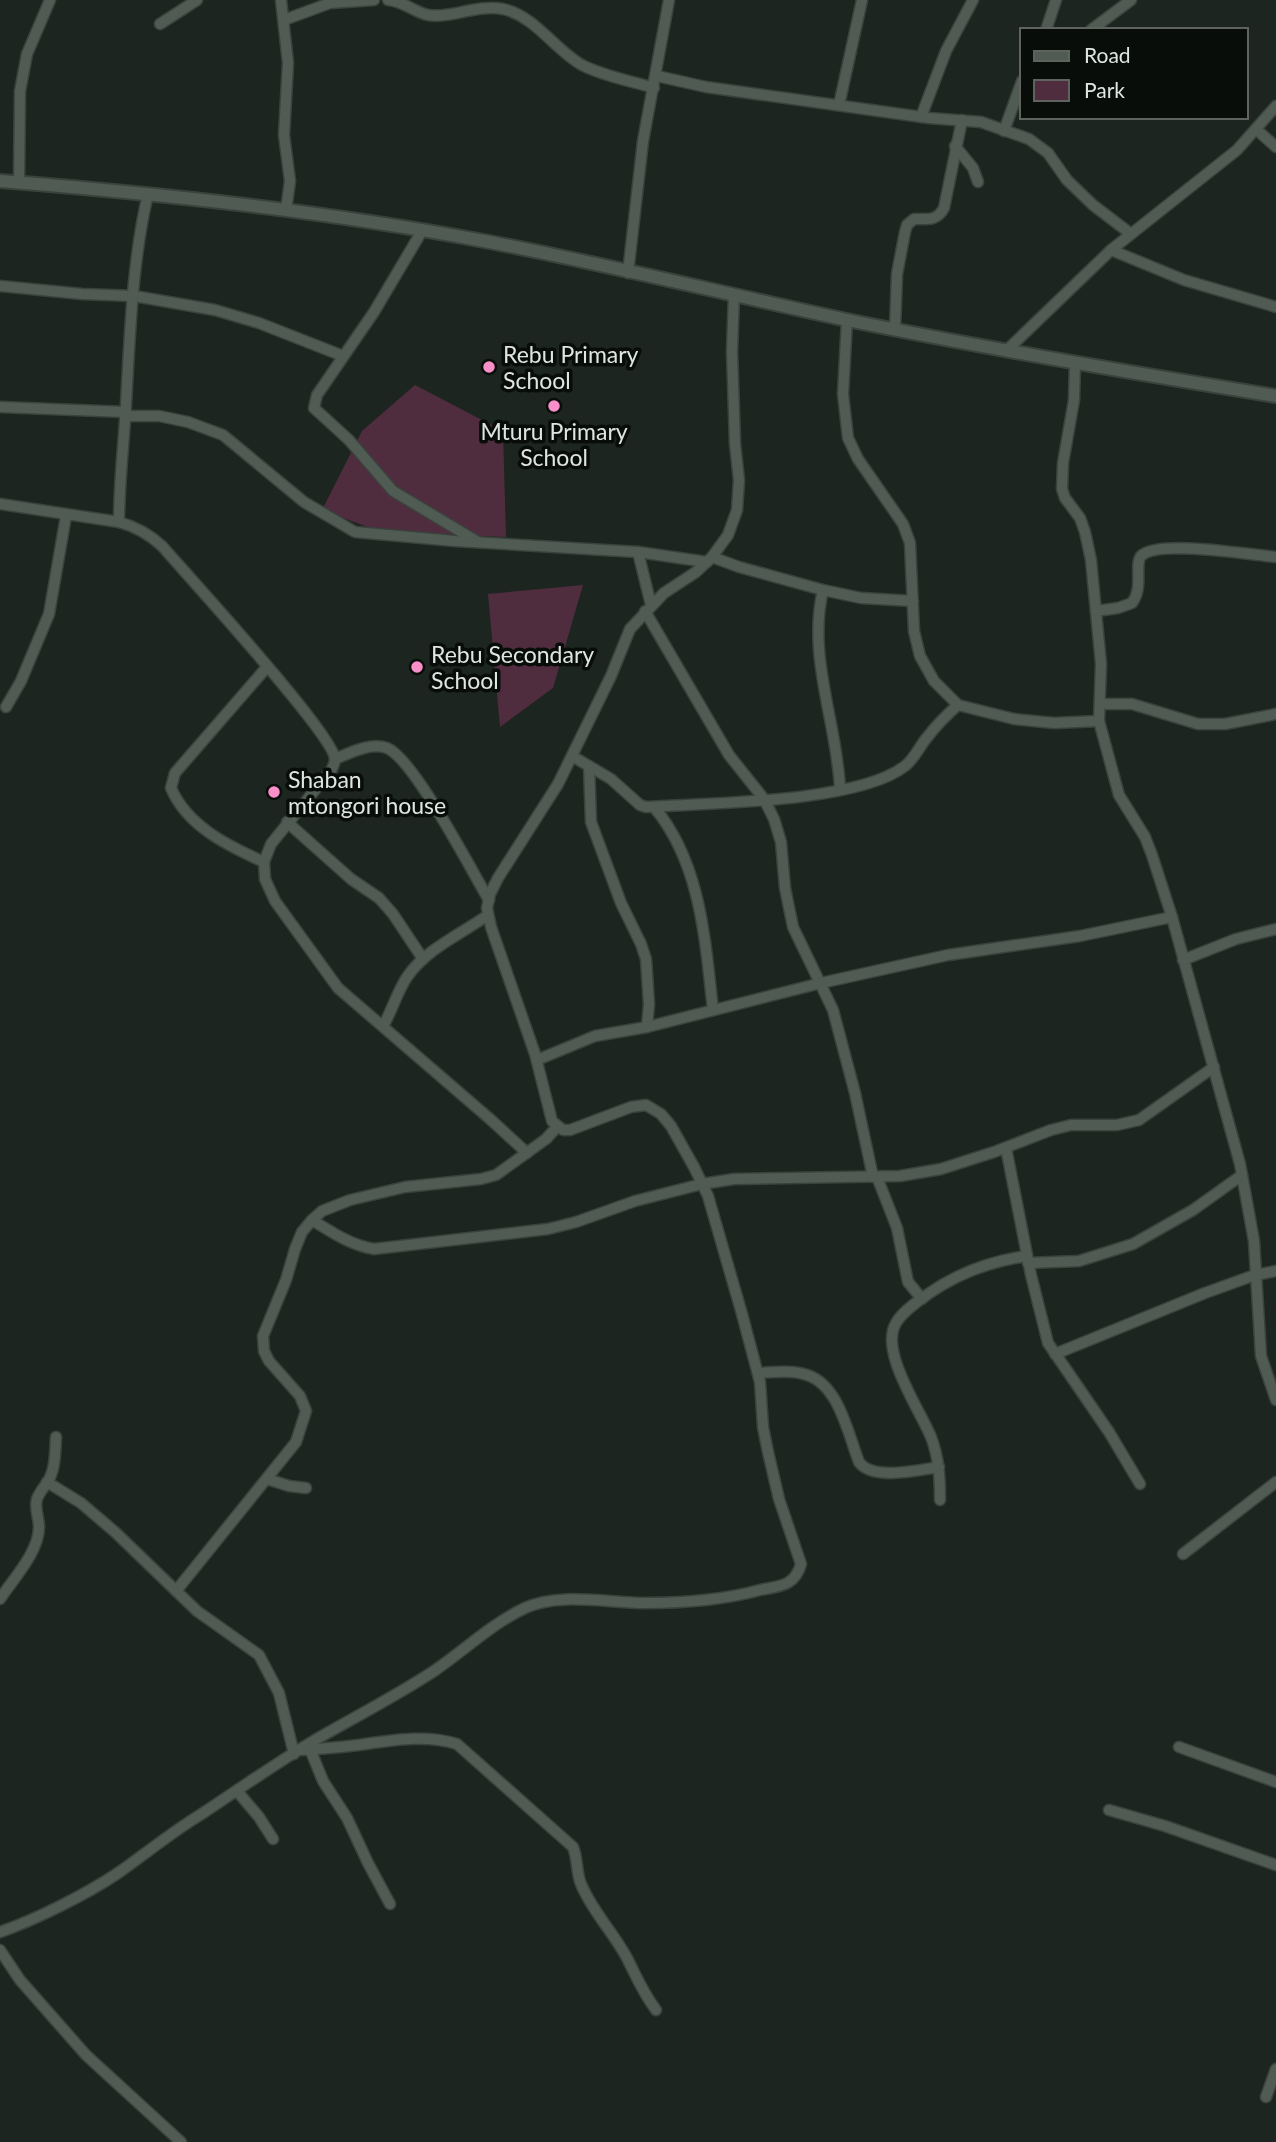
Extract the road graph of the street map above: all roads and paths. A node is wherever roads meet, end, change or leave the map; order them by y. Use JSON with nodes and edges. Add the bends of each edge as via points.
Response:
{"nodes":[{"id":1,"x":50,"y":0,"type":"edge"},
{"id":2,"x":197,"y":0,"type":"edge"},
{"id":3,"x":281,"y":0,"type":"edge"},
{"id":4,"x":374,"y":0,"type":"edge"},
{"id":5,"x":388,"y":0,"type":"edge"},
{"id":6,"x":669,"y":0,"type":"edge"},
{"id":7,"x":862,"y":0,"type":"edge"},
{"id":8,"x":973,"y":0,"type":"edge"},
{"id":9,"x":1056,"y":0,"type":"edge"},
{"id":10,"x":1131,"y":0,"type":"edge"},
{"id":11,"x":323,"y":3,"type":"edge"},
{"id":12,"x":284,"y":20,"type":"junction"},
{"id":13,"x":160,"y":24,"type":"dead end"},
{"id":14,"x":1047,"y":28,"type":"edge"},
{"id":15,"x":1094,"y":28,"type":"edge"},
{"id":16,"x":657,"y":76,"type":"junction"},
{"id":17,"x":1020,"y":87,"type":"edge"},
{"id":18,"x":654,"y":88,"type":"junction"},
{"id":19,"x":839,"y":105,"type":"junction"},
{"id":20,"x":1276,"y":106,"type":"edge"},
{"id":21,"x":922,"y":117,"type":"junction"},
{"id":22,"x":962,"y":120,"type":"junction"},
{"id":23,"x":1256,"y":129,"type":"junction"},
{"id":24,"x":1004,"y":131,"type":"junction"},
{"id":25,"x":955,"y":146,"type":"junction"},
{"id":26,"x":1276,"y":147,"type":"edge"},
{"id":27,"x":0,"y":181,"type":"edge"},
{"id":28,"x":978,"y":182,"type":"dead end"},
{"id":29,"x":19,"y":183,"type":"junction"},
{"id":30,"x":148,"y":194,"type":"junction"},
{"id":31,"x":286,"y":209,"type":"junction"},
{"id":32,"x":422,"y":231,"type":"junction"},
{"id":33,"x":1131,"y":234,"type":"junction"},
{"id":34,"x":1111,"y":250,"type":"junction"},
{"id":35,"x":628,"y":273,"type":"junction"},
{"id":36,"x":0,"y":286,"type":"edge"},
{"id":37,"x":734,"y":295,"type":"junction"},
{"id":38,"x":134,"y":296,"type":"junction"},
{"id":39,"x":1276,"y":307,"type":"edge"},
{"id":40,"x":847,"y":320,"type":"junction"},
{"id":41,"x":895,"y":330,"type":"junction"},
{"id":42,"x":1006,"y":351,"type":"junction"},
{"id":43,"x":343,"y":356,"type":"junction"},
{"id":44,"x":1075,"y":363,"type":"junction"},
{"id":45,"x":1276,"y":396,"type":"edge"},
{"id":46,"x":0,"y":407,"type":"edge"},
{"id":47,"x":126,"y":414,"type":"junction"},
{"id":48,"x":0,"y":504,"type":"edge"},
{"id":49,"x":66,"y":516,"type":"junction"},
{"id":50,"x":119,"y":522,"type":"junction"},
{"id":51,"x":478,"y":542,"type":"junction"},
{"id":52,"x":638,"y":552,"type":"junction"},
{"id":53,"x":1276,"y":557,"type":"edge"},
{"id":54,"x":710,"y":560,"type":"junction"},
{"id":55,"x":823,"y":590,"type":"junction"},
{"id":56,"x":913,"y":601,"type":"junction"},
{"id":57,"x":648,"y":608,"type":"junction"},
{"id":58,"x":1097,"y":611,"type":"junction"},
{"id":59,"x":267,"y":667,"type":"junction"},
{"id":60,"x":1101,"y":704,"type":"junction"},
{"id":61,"x":958,"y":705,"type":"junction"},
{"id":62,"x":6,"y":707,"type":"dead end"},
{"id":63,"x":1276,"y":714,"type":"edge"},
{"id":64,"x":1099,"y":721,"type":"junction"},
{"id":65,"x":572,"y":756,"type":"junction"},
{"id":66,"x":335,"y":759,"type":"junction"},
{"id":67,"x":589,"y":766,"type":"junction"},
{"id":68,"x":840,"y":789,"type":"junction"},
{"id":69,"x":764,"y":799,"type":"junction"},
{"id":70,"x":654,"y":807,"type":"junction"},
{"id":71,"x":287,"y":822,"type":"junction"},
{"id":72,"x":264,"y":862,"type":"junction"},
{"id":73,"x":489,"y":900,"type":"junction"},
{"id":74,"x":488,"y":915,"type":"junction"},
{"id":75,"x":1172,"y":917,"type":"junction"},
{"id":76,"x":1276,"y":929,"type":"edge"},
{"id":77,"x":423,"y":959,"type":"junction"},
{"id":78,"x":1183,"y":960,"type":"junction"},
{"id":79,"x":821,"y":983,"type":"junction"},
{"id":80,"x":713,"y":1010,"type":"junction"},
{"id":81,"x":383,"y":1027,"type":"junction"},
{"id":82,"x":647,"y":1027,"type":"junction"},
{"id":83,"x":537,"y":1060,"type":"junction"},
{"id":84,"x":1214,"y":1067,"type":"junction"},
{"id":85,"x":557,"y":1127,"type":"junction"},
{"id":86,"x":1006,"y":1148,"type":"junction"},
{"id":87,"x":527,"y":1153,"type":"junction"},
{"id":88,"x":1242,"y":1175,"type":"junction"},
{"id":89,"x":875,"y":1177,"type":"junction"},
{"id":90,"x":702,"y":1184,"type":"junction"},
{"id":91,"x":312,"y":1220,"type":"junction"},
{"id":92,"x":1028,"y":1259,"type":"junction"},
{"id":93,"x":1276,"y":1271,"type":"edge"},
{"id":94,"x":1255,"y":1275,"type":"junction"},
{"id":95,"x":922,"y":1299,"type":"junction"},
{"id":96,"x":1055,"y":1354,"type":"junction"},
{"id":97,"x":758,"y":1373,"type":"junction"},
{"id":98,"x":1276,"y":1400,"type":"edge"},
{"id":99,"x":56,"y":1437,"type":"dead end"},
{"id":100,"x":939,"y":1467,"type":"junction"},
{"id":101,"x":267,"y":1479,"type":"junction"},
{"id":102,"x":47,"y":1482,"type":"junction"},
{"id":103,"x":1276,"y":1482,"type":"edge"},
{"id":104,"x":1140,"y":1484,"type":"dead end"},
{"id":105,"x":306,"y":1488,"type":"dead end"},
{"id":106,"x":940,"y":1500,"type":"dead end"},
{"id":107,"x":1183,"y":1554,"type":"dead end"},
{"id":108,"x":176,"y":1591,"type":"junction"},
{"id":109,"x":0,"y":1599,"type":"edge"},
{"id":110,"x":1179,"y":1746,"type":"dead end"},
{"id":111,"x":301,"y":1751,"type":"junction"},
{"id":112,"x":1276,"y":1782,"type":"edge"},
{"id":113,"x":237,"y":1791,"type":"junction"},
{"id":114,"x":1109,"y":1810,"type":"dead end"},
{"id":115,"x":273,"y":1839,"type":"dead end"},
{"id":116,"x":1276,"y":1865,"type":"edge"},
{"id":117,"x":390,"y":1904,"type":"dead end"},
{"id":118,"x":0,"y":1931,"type":"edge"},
{"id":119,"x":0,"y":1950,"type":"edge"},
{"id":120,"x":656,"y":2010,"type":"dead end"},
{"id":121,"x":1276,"y":2068,"type":"edge"},
{"id":122,"x":1266,"y":2097,"type":"dead end"},
{"id":123,"x":181,"y":2142,"type":"edge"}],
"edges":[{"from":1,"to":29,"type":"street","via":[[27,54],[20,92]]},
{"from":2,"to":13,"type":"street"},
{"from":3,"to":12,"type":"street"},
{"from":4,"to":11,"type":"street"},
{"from":5,"to":18,"type":"street","via":[[427,15],[504,9],[584,66]]},
{"from":6,"to":16,"type":"street"},
{"from":7,"to":19,"type":"street"},
{"from":8,"to":21,"type":"street","via":[[946,51]]},
{"from":9,"to":14,"type":"street"},
{"from":10,"to":15,"type":"street"},
{"from":11,"to":12,"type":"street"},
{"from":12,"to":31,"type":"street","via":[[290,181]]},
{"from":16,"to":18,"type":"street"},
{"from":16,"to":19,"type":"street"},
{"from":17,"to":24,"type":"street"},
{"from":18,"to":35,"type":"street"},
{"from":19,"to":21,"type":"street"},
{"from":20,"to":23,"type":"street"},
{"from":21,"to":22,"type":"street"},
{"from":22,"to":24,"type":"street"},
{"from":22,"to":25,"type":"street"},
{"from":23,"to":26,"type":"street"},
{"from":23,"to":33,"type":"street","via":[[1237,150]]},
{"from":24,"to":33,"type":"street","via":[[1029,139],[1048,153],[1067,180]]},
{"from":25,"to":28,"type":"street"},
{"from":25,"to":41,"type":"street","via":[[941,214],[914,219],[907,225],[897,274]]},
{"from":27,"to":29,"type":"main road"},
{"from":29,"to":30,"type":"main road"},
{"from":30,"to":31,"type":"main road"},
{"from":30,"to":38,"type":"street"},
{"from":31,"to":32,"type":"main road"},
{"from":32,"to":35,"type":"main road"},
{"from":32,"to":43,"type":"street"},
{"from":33,"to":34,"type":"street"},
{"from":34,"to":39,"type":"street","via":[[1184,280]]},
{"from":34,"to":42,"type":"street"},
{"from":35,"to":37,"type":"main road"},
{"from":36,"to":38,"type":"street"},
{"from":37,"to":40,"type":"main road"},
{"from":37,"to":54,"type":"street","via":[[737,510]]},
{"from":38,"to":43,"type":"street","via":[[215,310]]},
{"from":38,"to":47,"type":"street"},
{"from":40,"to":41,"type":"main road"},
{"from":40,"to":56,"type":"street","via":[[842,394],[848,438],[910,544]]},
{"from":41,"to":42,"type":"main road"},
{"from":42,"to":44,"type":"main road"},
{"from":43,"to":51,"type":"street","via":[[317,395],[314,408],[393,491]]},
{"from":44,"to":45,"type":"main road"},
{"from":44,"to":58,"type":"street","via":[[1062,489],[1086,532]]},
{"from":46,"to":47,"type":"street"},
{"from":47,"to":50,"type":"street"},
{"from":47,"to":51,"type":"street","via":[[188,422],[222,435],[304,502],[355,532]]},
{"from":48,"to":49,"type":"street"},
{"from":49,"to":50,"type":"street"},
{"from":49,"to":62,"type":"street","via":[[50,614]]},
{"from":50,"to":59,"type":"street","via":[[135,526],[162,546]]},
{"from":51,"to":52,"type":"street"},
{"from":52,"to":54,"type":"street"},
{"from":52,"to":57,"type":"street"},
{"from":53,"to":58,"type":"street","via":[[1190,548],[1152,551],[1138,562],[1139,587],[1132,603]]},
{"from":54,"to":55,"type":"street"},
{"from":54,"to":57,"type":"street"},
{"from":55,"to":56,"type":"street"},
{"from":55,"to":68,"type":"street","via":[[818,612],[820,664],[839,759]]},
{"from":56,"to":61,"type":"street","via":[[920,656],[934,681]]},
{"from":57,"to":65,"type":"street","via":[[630,629]]},
{"from":57,"to":69,"type":"street","via":[[729,755]]},
{"from":58,"to":60,"type":"street"},
{"from":59,"to":66,"type":"street","via":[[316,726]]},
{"from":59,"to":72,"type":"street","via":[[175,773],[171,788],[176,800],[206,831]]},
{"from":60,"to":63,"type":"street","via":[[1132,704],[1198,724]]},
{"from":60,"to":64,"type":"street"},
{"from":61,"to":64,"type":"street","via":[[1014,719]]},
{"from":61,"to":68,"type":"street","via":[[939,721],[906,765],[881,778]]},
{"from":64,"to":75,"type":"street","via":[[1119,794],[1145,837]]},
{"from":65,"to":67,"type":"street"},
{"from":65,"to":73,"type":"street"},
{"from":66,"to":71,"type":"street","via":[[332,769]]},
{"from":66,"to":73,"type":"street","via":[[363,748],[381,747],[398,757],[437,809]]},
{"from":67,"to":70,"type":"street","via":[[619,785],[640,806]]},
{"from":67,"to":82,"type":"street","via":[[591,822],[646,960]]},
{"from":68,"to":69,"type":"street"},
{"from":69,"to":70,"type":"street"},
{"from":69,"to":79,"type":"street","via":[[781,842],[793,927]]},
{"from":70,"to":80,"type":"street","via":[[675,835],[698,900]]},
{"from":71,"to":72,"type":"street"},
{"from":71,"to":77,"type":"street","via":[[379,898]]},
{"from":72,"to":81,"type":"street","via":[[265,879],[275,901],[304,943],[338,988]]},
{"from":73,"to":74,"type":"street"},
{"from":74,"to":77,"type":"street"},
{"from":74,"to":83,"type":"street"},
{"from":75,"to":78,"type":"street"},
{"from":75,"to":79,"type":"street","via":[[948,955]]},
{"from":76,"to":78,"type":"street"},
{"from":77,"to":81,"type":"street","via":[[406,979]]},
{"from":78,"to":84,"type":"street"},
{"from":79,"to":80,"type":"street"},
{"from":79,"to":89,"type":"street","via":[[833,1010]]},
{"from":80,"to":82,"type":"street"},
{"from":81,"to":87,"type":"street"},
{"from":82,"to":83,"type":"street","via":[[595,1036]]},
{"from":83,"to":85,"type":"street"},
{"from":84,"to":86,"type":"street","via":[[1139,1120],[1051,1129]]},
{"from":84,"to":88,"type":"street"},
{"from":85,"to":87,"type":"street"},
{"from":85,"to":90,"type":"street","via":[[570,1130],[646,1105],[670,1126]]},
{"from":86,"to":89,"type":"street","via":[[941,1168]]},
{"from":86,"to":92,"type":"street"},
{"from":87,"to":91,"type":"street","via":[[496,1175],[405,1187],[350,1200]]},
{"from":88,"to":92,"type":"street","via":[[1133,1244],[1079,1261]]},
{"from":88,"to":94,"type":"street"},
{"from":89,"to":90,"type":"street","via":[[734,1179]]},
{"from":89,"to":95,"type":"street","via":[[897,1228],[908,1282]]},
{"from":90,"to":91,"type":"street","via":[[548,1229],[374,1249],[342,1239]]},
{"from":90,"to":97,"type":"street"},
{"from":91,"to":101,"type":"street","via":[[302,1232],[263,1336],[269,1361],[300,1396],[306,1411],[296,1442]]},
{"from":92,"to":95,"type":"street","via":[[981,1266]]},
{"from":92,"to":96,"type":"street","via":[[1041,1321]]},
{"from":93,"to":94,"type":"street"},
{"from":94,"to":96,"type":"street"},
{"from":94,"to":98,"type":"street","via":[[1261,1356]]},
{"from":95,"to":100,"type":"street","via":[[896,1323],[891,1340]]},
{"from":96,"to":104,"type":"street"},
{"from":97,"to":100,"type":"street","via":[[797,1373],[822,1383],[866,1469],[887,1473]]},
{"from":97,"to":111,"type":"street","via":[[763,1427],[779,1499],[801,1564],[798,1576],[747,1594],[692,1602],[555,1599],[526,1607],[426,1676]]},
{"from":99,"to":102,"type":"street","via":[[55,1463]]},
{"from":100,"to":106,"type":"street"},
{"from":101,"to":105,"type":"street"},
{"from":101,"to":108,"type":"street"},
{"from":102,"to":108,"type":"street","via":[[90,1510]]},
{"from":102,"to":109,"type":"street","via":[[36,1503],[36,1540]]},
{"from":103,"to":107,"type":"street"},
{"from":108,"to":111,"type":"street","via":[[259,1656]]},
{"from":110,"to":112,"type":"street"},
{"from":111,"to":113,"type":"street"},
{"from":111,"to":117,"type":"street","via":[[347,1818]]},
{"from":111,"to":120,"type":"street","via":[[397,1740],[441,1739],[457,1744],[573,1847],[589,1903]]},
{"from":113,"to":115,"type":"street"},
{"from":113,"to":118,"type":"street","via":[[115,1875]]},
{"from":114,"to":116,"type":"street"},
{"from":119,"to":123,"type":"street","via":[[86,2056]]},
{"from":121,"to":122,"type":"street"}]}
